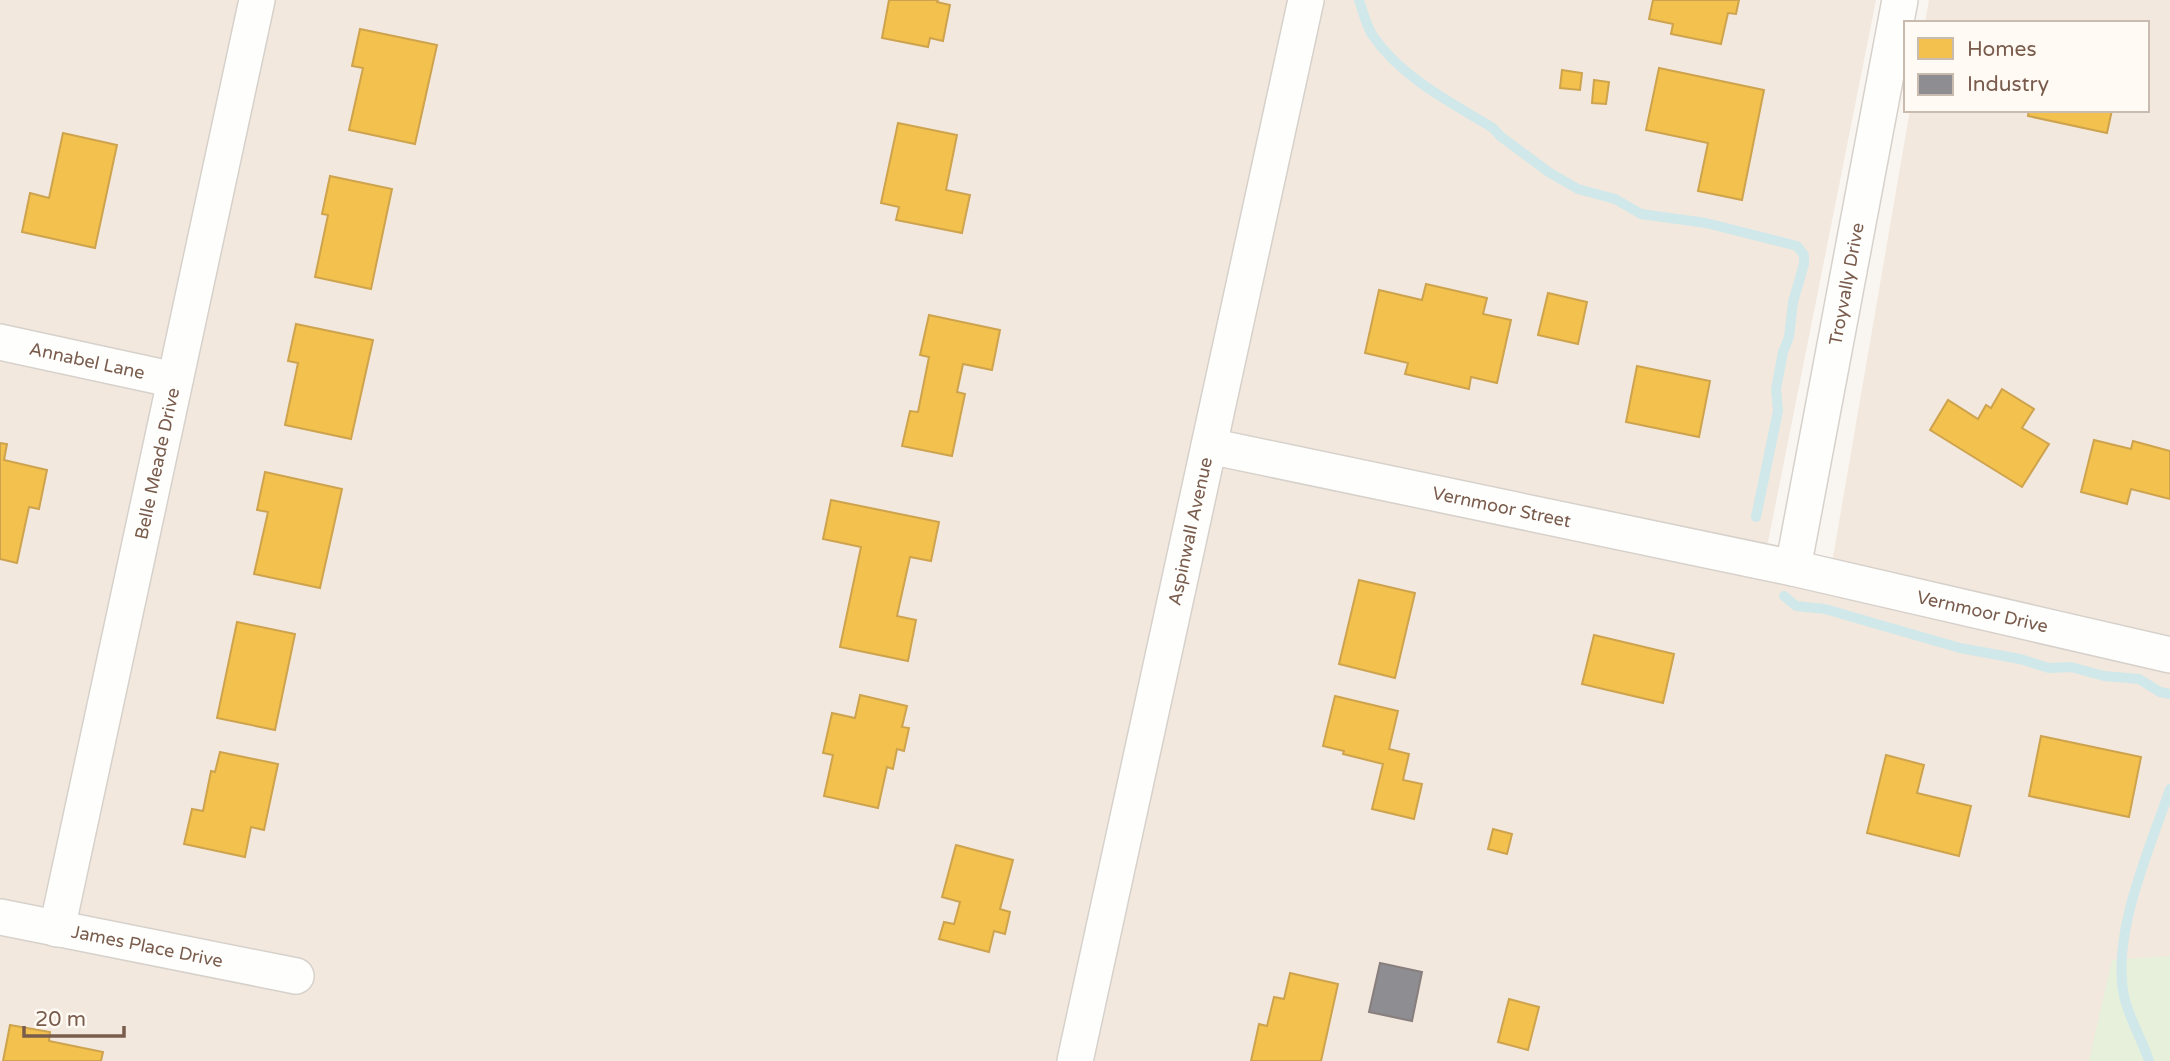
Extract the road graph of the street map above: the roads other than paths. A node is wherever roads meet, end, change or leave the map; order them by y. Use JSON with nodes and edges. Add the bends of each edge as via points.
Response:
{"nodes":[{"id":1,"x":257,"y":0,"type":"edge"},
{"id":2,"x":1306,"y":0,"type":"edge"},
{"id":3,"x":1900,"y":0,"type":"edge"},
{"id":4,"x":0,"y":342,"type":"edge"},
{"id":5,"x":175,"y":380,"type":"junction"},
{"id":6,"x":1209,"y":446,"type":"junction"},
{"id":7,"x":1793,"y":568,"type":"junction"},
{"id":8,"x":2170,"y":654,"type":"edge"},
{"id":9,"x":0,"y":916,"type":"edge"},
{"id":10,"x":57,"y":929,"type":"junction"},
{"id":11,"x":296,"y":976,"type":"dead end"},
{"id":12,"x":1075,"y":1061,"type":"edge"}],
"edges":[{"from":1,"to":5,"type":"street","name":"Belle Meade Drive"},
{"from":2,"to":6,"type":"street","name":"Aspinwall Avenue"},
{"from":3,"to":7,"type":"street","name":"Troyvally Drive"},
{"from":4,"to":5,"type":"street","name":"Annabel Lane"},
{"from":5,"to":10,"type":"street","name":"Belle Meade Drive"},
{"from":6,"to":7,"type":"street","name":"Vernmoor Street"},
{"from":6,"to":12,"type":"street","name":"Aspinwall Avenue"},
{"from":7,"to":8,"type":"street","name":"Vernmoor Drive"},
{"from":9,"to":10,"type":"street","name":"James Place Drive"},
{"from":10,"to":11,"type":"street","name":"James Place Drive"}]}
